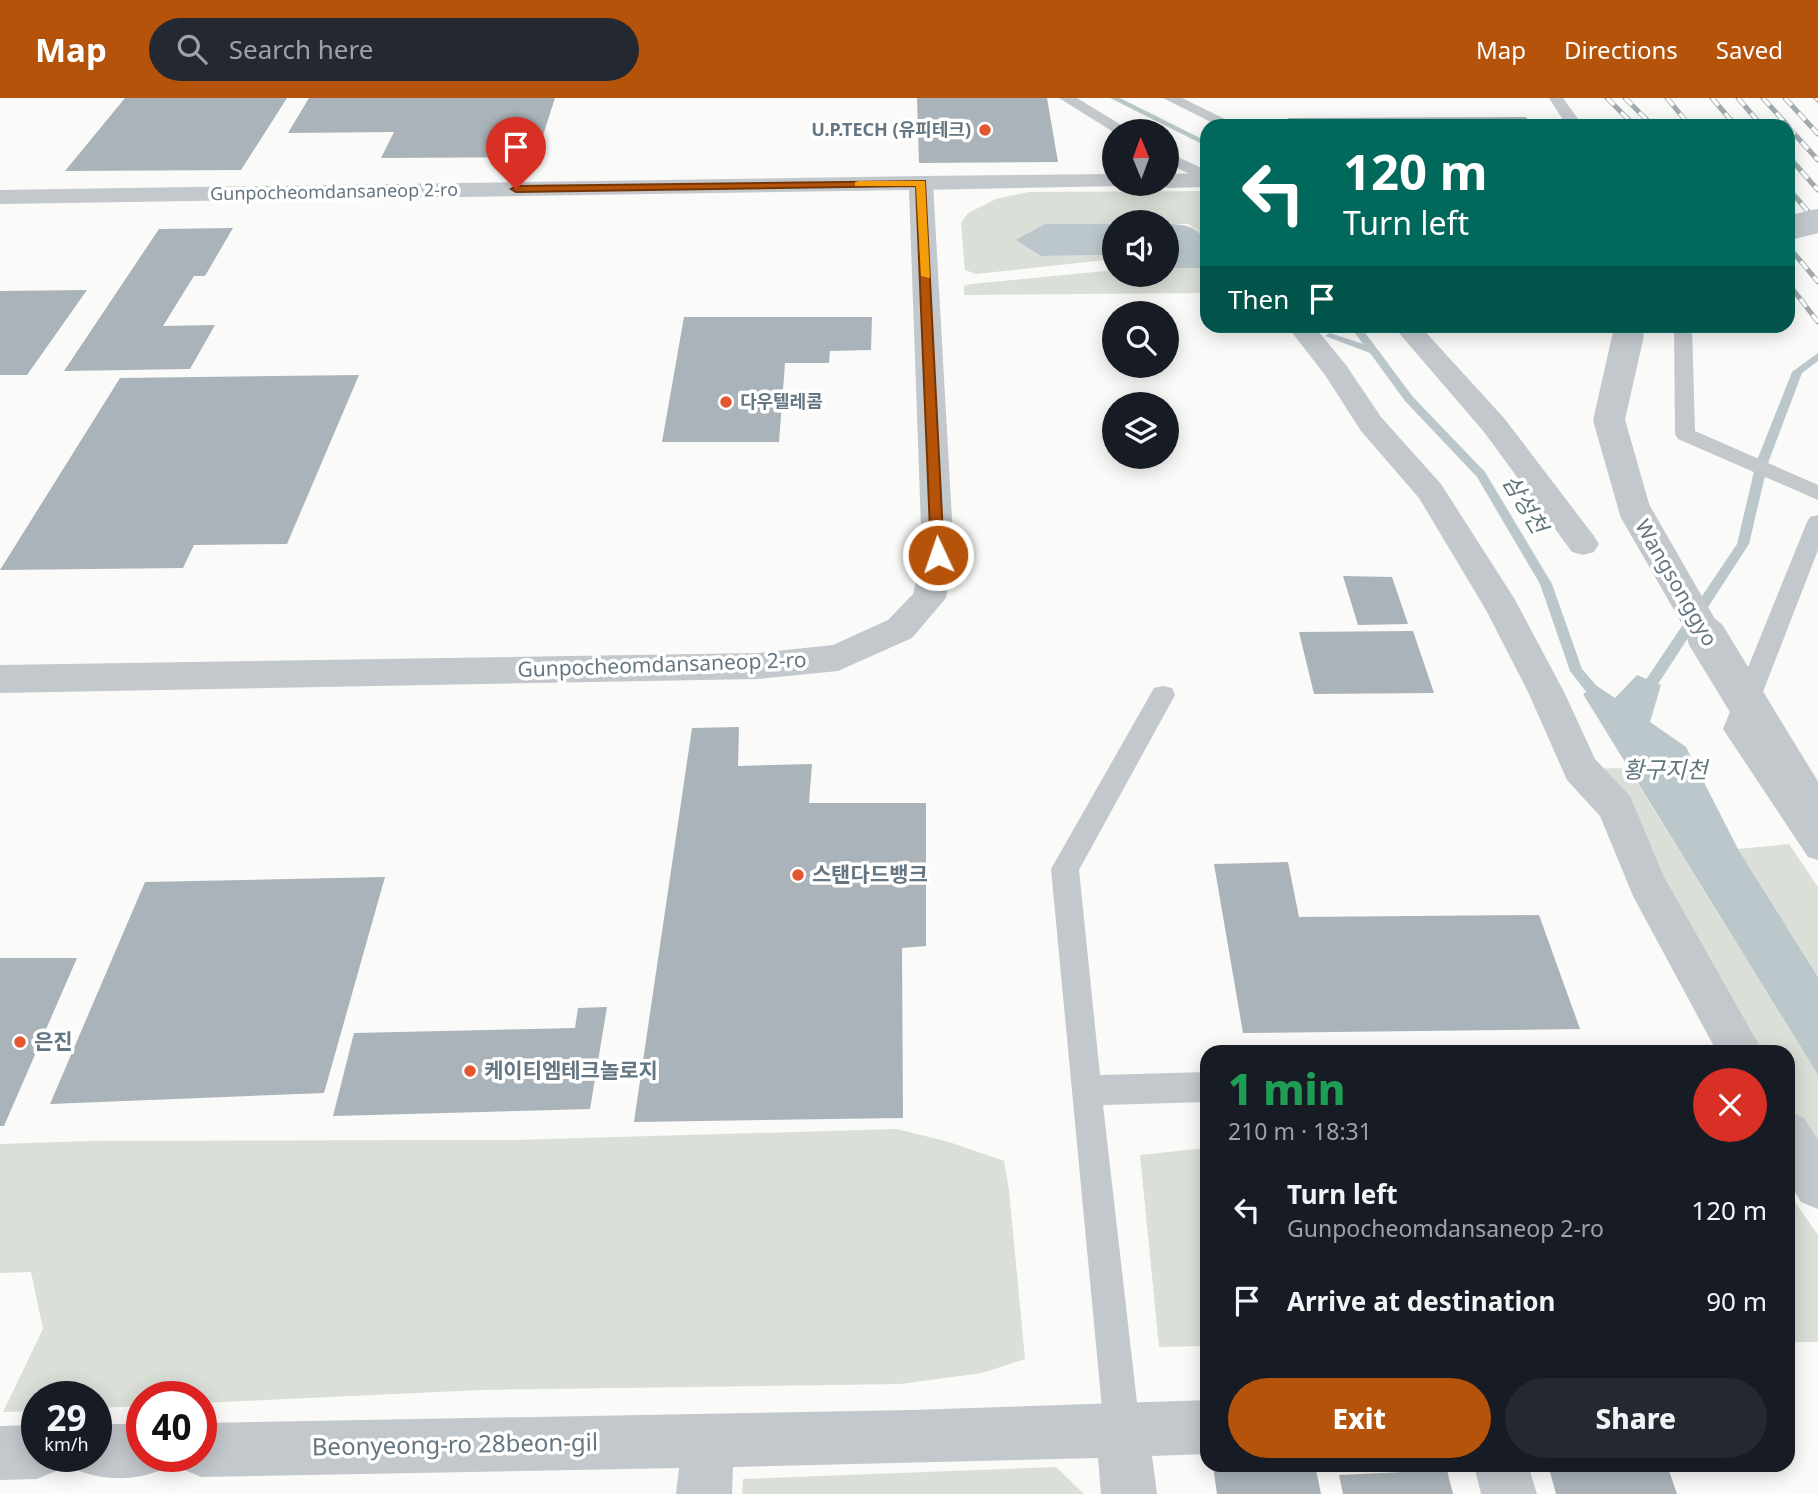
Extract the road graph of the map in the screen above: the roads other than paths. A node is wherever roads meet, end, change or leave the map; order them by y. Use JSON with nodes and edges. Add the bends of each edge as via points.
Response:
{"nodes":[{"id":1,"x":1066,"y":98,"type":"edge"},
{"id":2,"x":1170,"y":98,"type":"edge"},
{"id":3,"x":1556,"y":98,"type":"edge"},
{"id":4,"x":1102,"y":119,"type":"edge"},
{"id":5,"x":1216,"y":119,"type":"edge"},
{"id":6,"x":1570,"y":119,"type":"edge"},
{"id":7,"x":1180,"y":164,"type":"edge"},
{"id":8,"x":1200,"y":175,"type":"edge"},
{"id":9,"x":1200,"y":179,"type":"edge"},
{"id":10,"x":1180,"y":180,"type":"edge"},
{"id":11,"x":1102,"y":181,"type":"edge"},
{"id":12,"x":921,"y":183,"type":"junction"},
{"id":13,"x":0,"y":197,"type":"edge"},
{"id":14,"x":1818,"y":221,"type":"edge"},
{"id":15,"x":1795,"y":226,"type":"edge"},
{"id":16,"x":1306,"y":333,"type":"edge"},
{"id":17,"x":1412,"y":333,"type":"edge"},
{"id":18,"x":1628,"y":333,"type":"edge"},
{"id":19,"x":1683,"y":333,"type":"edge"},
{"id":20,"x":1818,"y":493,"type":"edge"},
{"id":21,"x":1818,"y":522,"type":"edge"},
{"id":22,"x":1583,"y":544,"type":"dead end"},
{"id":23,"x":0,"y":679,"type":"edge"},
{"id":24,"x":1163,"y":695,"type":"dead end"},
{"id":25,"x":1818,"y":818,"type":"edge"},
{"id":26,"x":1818,"y":849,"type":"edge"},
{"id":27,"x":1737,"y":1045,"type":"edge"},
{"id":28,"x":1200,"y":1087,"type":"edge"},
{"id":29,"x":1086,"y":1090,"type":"junction"},
{"id":30,"x":1795,"y":1146,"type":"edge"},
{"id":31,"x":1818,"y":1185,"type":"edge"},
{"id":32,"x":1200,"y":1427,"type":"edge"},
{"id":33,"x":1122,"y":1429,"type":"junction"},
{"id":34,"x":708,"y":1441,"type":"junction"},
{"id":35,"x":217,"y":1450,"type":"edge"},
{"id":36,"x":21,"y":1452,"type":"edge"},
{"id":37,"x":0,"y":1453,"type":"edge"},
{"id":38,"x":1503,"y":1472,"type":"edge"},
{"id":39,"x":704,"y":1494,"type":"edge"},
{"id":40,"x":1129,"y":1494,"type":"edge"},
{"id":41,"x":1509,"y":1494,"type":"edge"}],
"edges":[{"from":1,"to":4,"type":"lane"},
{"from":2,"to":5,"type":"lane"},
{"from":3,"to":6,"type":"lane"},
{"from":7,"to":8,"type":"lane"},
{"from":9,"to":10,"type":"street"},
{"from":11,"to":12,"type":"street","name":"Gunpocheomdansaneop 2-ro"},
{"from":12,"to":13,"type":"street","name":"Gunpocheomdansaneop 2-ro"},
{"from":12,"to":23,"type":"street","name":"Gunpocheomdansaneop 2-ro","via":[[938,555],[929,598],[900,629],[838,658],[758,666]]},
{"from":14,"to":15,"type":"street","bridge":true},
{"from":16,"to":27,"type":"street","via":[[1371,424],[1430,491],[1502,607],[1580,769],[1616,807],[1647,884]]},
{"from":17,"to":22,"type":"street","via":[[1494,425]]},
{"from":18,"to":25,"type":"street","name":"Wangsonggyo","bridge":true,"via":[[1609,420],[1635,511]]},
{"from":19,"to":20,"type":"lane","via":[[1685,434]]},
{"from":21,"to":26,"type":"lane","via":[[1736,729]]},
{"from":24,"to":29,"type":"lane","via":[[1065,869]]},
{"from":28,"to":29,"type":"lane"},
{"from":29,"to":33,"type":"lane"},
{"from":30,"to":31,"type":"street"},
{"from":32,"to":33,"type":"street","name":"Beonyeong-ro 28beon-gil"},
{"from":33,"to":34,"type":"street","name":"Beonyeong-ro 28beon-gil"},
{"from":33,"to":40,"type":"street"},
{"from":34,"to":35,"type":"street","name":"Beonyeong-ro 28beon-gil"},
{"from":34,"to":39,"type":"street"},
{"from":36,"to":37,"type":"street"},
{"from":38,"to":41,"type":"street"}]}
